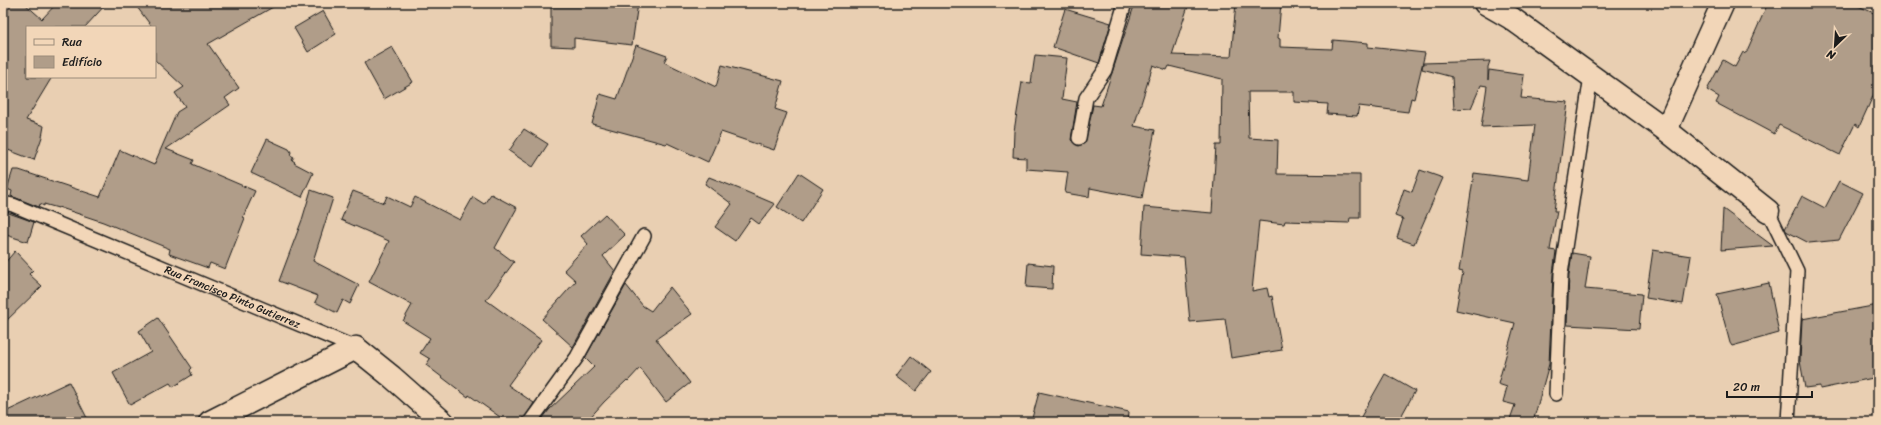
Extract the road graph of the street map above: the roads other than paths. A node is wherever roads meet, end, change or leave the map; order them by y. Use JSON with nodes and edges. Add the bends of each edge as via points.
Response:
{"nodes":[{"id":1,"x":1125,"y":3,"type":"edge"},
{"id":2,"x":1485,"y":3,"type":"edge"},
{"id":3,"x":1723,"y":3,"type":"edge"},
{"id":4,"x":1591,"y":76,"type":"junction"},
{"id":5,"x":1666,"y":130,"type":"junction"},
{"id":6,"x":1079,"y":138,"type":"dead end"},
{"id":7,"x":3,"y":203,"type":"edge"},
{"id":8,"x":1768,"y":211,"type":"joint"},
{"id":9,"x":644,"y":236,"type":"dead end"},
{"id":10,"x":356,"y":348,"type":"junction"},
{"id":11,"x":1556,"y":394,"type":"dead end"},
{"id":12,"x":210,"y":422,"type":"edge"},
{"id":13,"x":443,"y":422,"type":"edge"},
{"id":14,"x":530,"y":422,"type":"edge"},
{"id":15,"x":1788,"y":422,"type":"edge"}],
"edges":[{"from":1,"to":6,"type":"lane","via":[[1105,70],[1086,98]]},
{"from":2,"to":4,"type":"street","via":[[1511,18]]},
{"from":3,"to":5,"type":"street"},
{"from":4,"to":5,"type":"street"},
{"from":4,"to":11,"type":"lane","via":[[1561,274]]},
{"from":5,"to":8,"type":"street"},
{"from":7,"to":10,"type":"lane","name":"Rua Francisco Pinto Gutierrez"},
{"from":8,"to":15,"type":"lane","via":[[1797,271]]},
{"from":9,"to":14,"type":"lane","via":[[577,357]]},
{"from":10,"to":12,"type":"street"},
{"from":10,"to":13,"type":"street","name":"Rua Francisco Pinto Gutierrez"}]}
